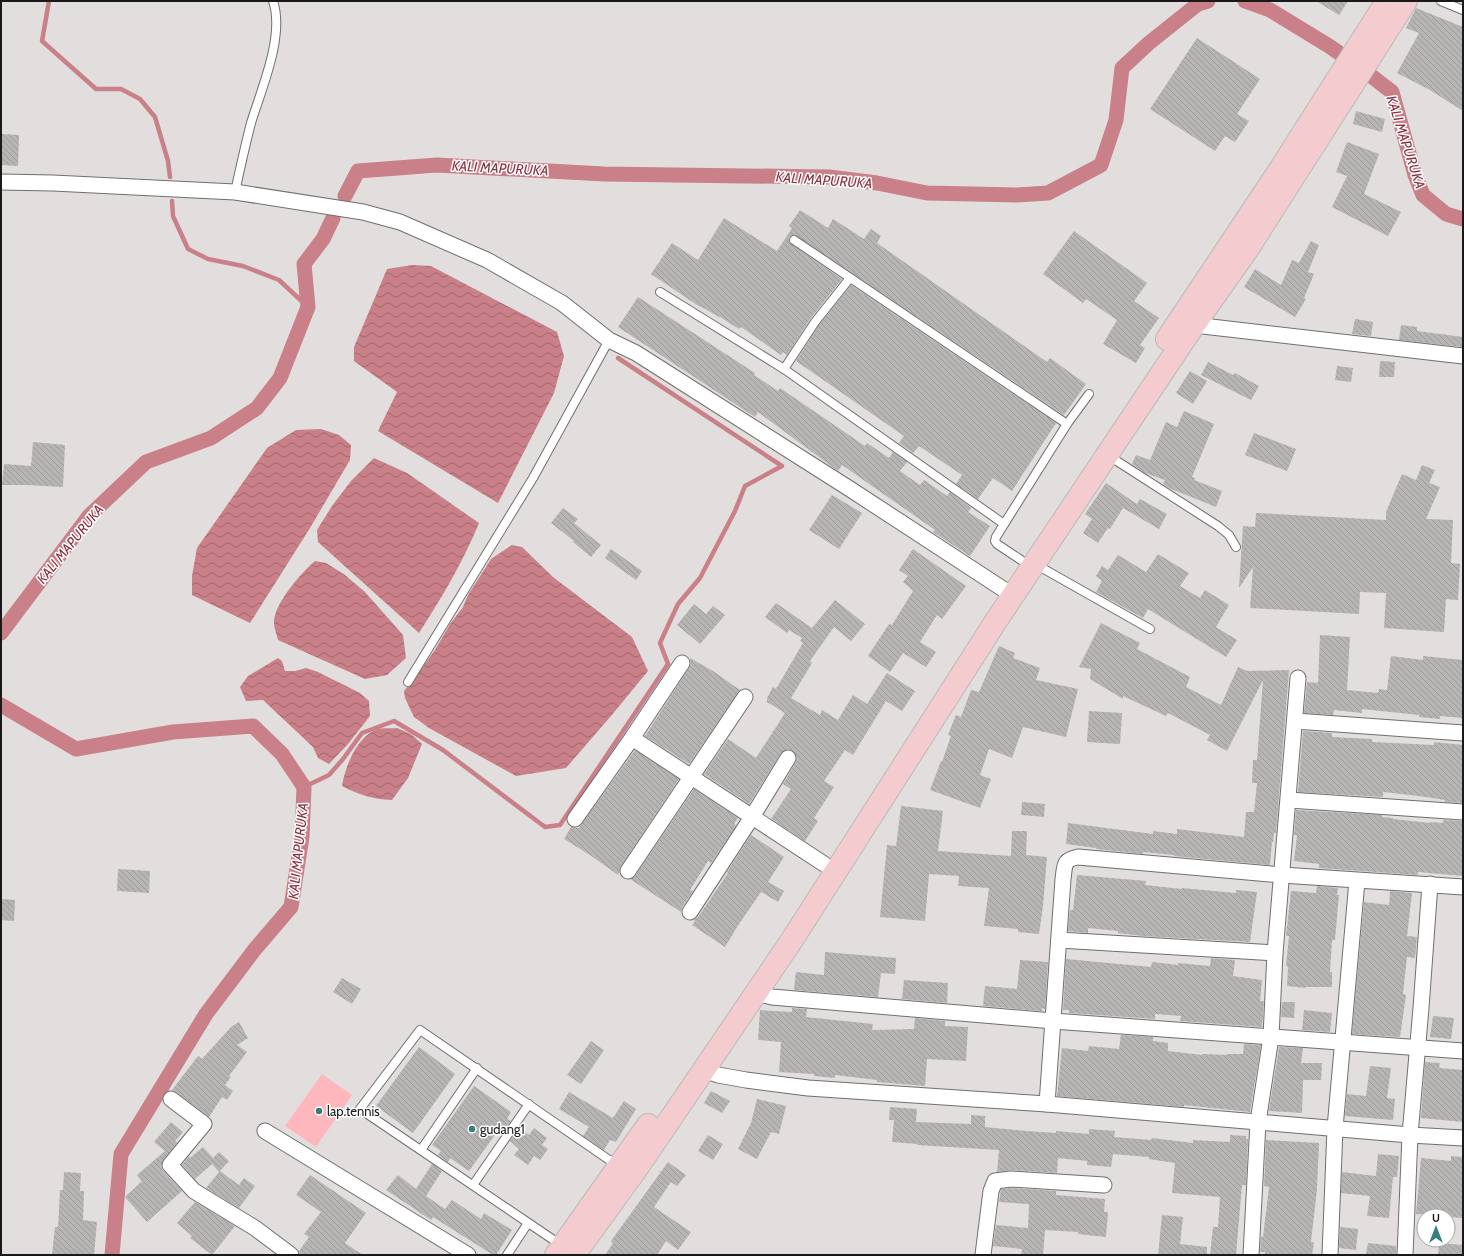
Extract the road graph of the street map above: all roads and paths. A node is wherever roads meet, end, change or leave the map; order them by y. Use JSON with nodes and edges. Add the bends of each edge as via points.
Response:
{"nodes":[{"id":1,"x":273,"y":1,"type":"edge"},
{"id":2,"x":1387,"y":1,"type":"edge"},
{"id":3,"x":1406,"y":1,"type":"edge"},
{"id":4,"x":1441,"y":1,"type":"edge"},
{"id":5,"x":1463,"y":10,"type":"edge"},
{"id":6,"x":1288,"y":172,"type":"junction"},
{"id":7,"x":1,"y":182,"type":"edge"},
{"id":8,"x":235,"y":192,"type":"junction"},
{"id":9,"x":794,"y":240,"type":"dead end"},
{"id":10,"x":850,"y":278,"type":"junction"},
{"id":11,"x":660,"y":292,"type":"dead end"},
{"id":12,"x":1194,"y":325,"type":"junction"},
{"id":13,"x":609,"y":340,"type":"junction"},
{"id":14,"x":1463,"y":356,"type":"edge"},
{"id":15,"x":784,"y":369,"type":"junction"},
{"id":16,"x":1088,"y":394,"type":"dead end"},
{"id":17,"x":1067,"y":424,"type":"junction"},
{"id":18,"x":1106,"y":454,"type":"junction"},
{"id":19,"x":1004,"y":524,"type":"junction"},
{"id":20,"x":1236,"y":547,"type":"dead end"},
{"id":21,"x":1027,"y":562,"type":"junction"},
{"id":22,"x":1003,"y":589,"type":"junction"},
{"id":23,"x":1150,"y":629,"type":"dead end"},
{"id":24,"x":682,"y":663,"type":"dead end"},
{"id":25,"x":1298,"y":678,"type":"dead end"},
{"id":26,"x":408,"y":682,"type":"dead end"},
{"id":27,"x":745,"y":697,"type":"dead end"},
{"id":28,"x":1295,"y":721,"type":"junction"},
{"id":29,"x":1463,"y":733,"type":"edge"},
{"id":30,"x":632,"y":738,"type":"junction"},
{"id":31,"x":788,"y":758,"type":"dead end"},
{"id":32,"x":692,"y":777,"type":"junction"},
{"id":33,"x":1289,"y":800,"type":"junction"},
{"id":34,"x":1463,"y":812,"type":"edge"},
{"id":35,"x":752,"y":817,"type":"junction"},
{"id":36,"x":575,"y":819,"type":"dead end"},
{"id":37,"x":824,"y":864,"type":"junction"},
{"id":38,"x":628,"y":871,"type":"dead end"},
{"id":39,"x":1282,"y":875,"type":"junction"},
{"id":40,"x":1357,"y":881,"type":"junction"},
{"id":41,"x":1430,"y":884,"type":"junction"},
{"id":42,"x":1463,"y":887,"type":"edge"},
{"id":43,"x":690,"y":912,"type":"dead end"},
{"id":44,"x":1059,"y":940,"type":"junction"},
{"id":45,"x":1275,"y":953,"type":"junction"},
{"id":46,"x":756,"y":994,"type":"junction"},
{"id":47,"x":1053,"y":1021,"type":"junction"},
{"id":48,"x":1271,"y":1037,"type":"junction"},
{"id":49,"x":1343,"y":1042,"type":"junction"},
{"id":50,"x":1418,"y":1048,"type":"junction"},
{"id":51,"x":1463,"y":1051,"type":"edge"},
{"id":52,"x":477,"y":1068,"type":"junction"},
{"id":53,"x":703,"y":1070,"type":"junction"},
{"id":54,"x":171,"y":1099,"type":"dead end"},
{"id":55,"x":529,"y":1104,"type":"junction"},
{"id":56,"x":1047,"y":1104,"type":"junction"},
{"id":57,"x":1258,"y":1122,"type":"junction"},
{"id":58,"x":1335,"y":1128,"type":"junction"},
{"id":59,"x":266,"y":1131,"type":"dead end"},
{"id":60,"x":1410,"y":1135,"type":"junction"},
{"id":61,"x":1463,"y":1138,"type":"edge"},
{"id":62,"x":421,"y":1150,"type":"junction"},
{"id":63,"x":619,"y":1166,"type":"junction"},
{"id":64,"x":1104,"y":1185,"type":"dead end"},
{"id":65,"x":473,"y":1186,"type":"junction"},
{"id":66,"x":528,"y":1223,"type":"junction"},
{"id":67,"x":567,"y":1252,"type":"edge"},
{"id":68,"x":291,"y":1255,"type":"edge"},
{"id":69,"x":468,"y":1255,"type":"edge"},
{"id":70,"x":506,"y":1255,"type":"edge"},
{"id":71,"x":983,"y":1255,"type":"edge"},
{"id":72,"x":1251,"y":1255,"type":"edge"},
{"id":73,"x":1330,"y":1255,"type":"edge"},
{"id":74,"x":1405,"y":1255,"type":"edge"}],
"edges":[{"from":1,"to":8,"type":"lane","via":[[276,30],[269,68],[251,124]]},
{"from":2,"to":6,"type":"highway"},
{"from":3,"to":6,"type":"highway"},
{"from":4,"to":5,"type":"lane"},
{"from":6,"to":12,"type":"highway","via":[[1247,250]]},
{"from":6,"to":21,"type":"highway","via":[[1186,309]]},
{"from":7,"to":8,"type":"street","via":[[53,182]]},
{"from":8,"to":13,"type":"street","via":[[363,212],[400,222],[501,268],[562,303]]},
{"from":9,"to":10,"type":"lane"},
{"from":10,"to":15,"type":"lane"},
{"from":10,"to":17,"type":"lane"},
{"from":11,"to":15,"type":"lane"},
{"from":12,"to":14,"type":"street"},
{"from":12,"to":18,"type":"highway"},
{"from":13,"to":22,"type":"street","via":[[636,353]]},
{"from":13,"to":26,"type":"lane","via":[[533,478]]},
{"from":15,"to":19,"type":"lane"},
{"from":16,"to":17,"type":"lane"},
{"from":17,"to":19,"type":"lane"},
{"from":18,"to":20,"type":"lane","via":[[1218,526],[1229,535]]},
{"from":18,"to":21,"type":"highway"},
{"from":19,"to":21,"type":"lane","via":[[995,541]]},
{"from":21,"to":22,"type":"highway"},
{"from":21,"to":23,"type":"lane"},
{"from":21,"to":46,"type":"highway","via":[[996,621]]},
{"from":22,"to":37,"type":"highway","via":[[937,684]]},
{"from":24,"to":30,"type":"street"},
{"from":25,"to":28,"type":"street"},
{"from":27,"to":32,"type":"street"},
{"from":28,"to":29,"type":"street"},
{"from":28,"to":33,"type":"street"},
{"from":30,"to":32,"type":"street"},
{"from":30,"to":36,"type":"street"},
{"from":31,"to":35,"type":"street"},
{"from":32,"to":35,"type":"street"},
{"from":32,"to":38,"type":"street"},
{"from":33,"to":34,"type":"street"},
{"from":33,"to":39,"type":"street"},
{"from":35,"to":37,"type":"street"},
{"from":35,"to":43,"type":"street"},
{"from":37,"to":63,"type":"highway","via":[[778,938],[692,1065]]},
{"from":39,"to":40,"type":"street"},
{"from":39,"to":44,"type":"street","via":[[1078,857],[1069,859],[1064,869]]},
{"from":39,"to":45,"type":"street"},
{"from":40,"to":41,"type":"street"},
{"from":40,"to":49,"type":"street"},
{"from":41,"to":42,"type":"street"},
{"from":41,"to":50,"type":"street"},
{"from":44,"to":45,"type":"street"},
{"from":44,"to":47,"type":"street"},
{"from":45,"to":48,"type":"street"},
{"from":46,"to":47,"type":"street"},
{"from":46,"to":53,"type":"highway"},
{"from":47,"to":48,"type":"street"},
{"from":47,"to":56,"type":"street"},
{"from":48,"to":49,"type":"street"},
{"from":48,"to":57,"type":"street"},
{"from":49,"to":50,"type":"street"},
{"from":49,"to":58,"type":"street"},
{"from":50,"to":51,"type":"street"},
{"from":50,"to":60,"type":"street"},
{"from":52,"to":55,"type":"lane"},
{"from":52,"to":62,"type":"lane"},
{"from":52,"to":62,"type":"lane","via":[[420,1030],[360,1109]]},
{"from":53,"to":56,"type":"street","via":[[746,1080],[808,1088]]},
{"from":53,"to":67,"type":"highway","via":[[635,1171]]},
{"from":54,"to":68,"type":"street","via":[[204,1124],[170,1165],[194,1191],[256,1228]]},
{"from":55,"to":63,"type":"lane"},
{"from":55,"to":65,"type":"lane"},
{"from":56,"to":57,"type":"street"},
{"from":57,"to":58,"type":"street"},
{"from":57,"to":72,"type":"street"},
{"from":58,"to":60,"type":"street"},
{"from":58,"to":73,"type":"street"},
{"from":59,"to":69,"type":"street"},
{"from":60,"to":61,"type":"street"},
{"from":60,"to":74,"type":"street"},
{"from":62,"to":65,"type":"lane"},
{"from":63,"to":67,"type":"highway"},
{"from":64,"to":71,"type":"street","via":[[1011,1179],[996,1181],[991,1190]]},
{"from":65,"to":66,"type":"lane"},
{"from":66,"to":67,"type":"lane"},
{"from":66,"to":70,"type":"lane"}]}
